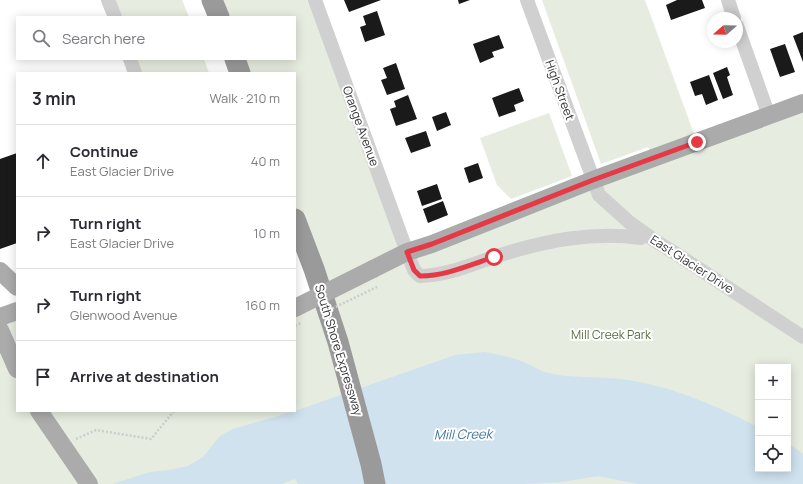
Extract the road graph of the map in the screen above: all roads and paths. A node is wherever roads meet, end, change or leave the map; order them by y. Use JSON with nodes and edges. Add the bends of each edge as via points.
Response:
{"nodes":[{"id":1,"x":108,"y":0,"type":"edge"},
{"id":2,"x":212,"y":0,"type":"edge"},
{"id":3,"x":315,"y":0,"type":"edge"},
{"id":4,"x":527,"y":0,"type":"edge"},
{"id":5,"x":728,"y":0,"type":"edge"},
{"id":6,"x":732,"y":12,"type":"edge"},
{"id":7,"x":114,"y":16,"type":"edge"},
{"id":8,"x":219,"y":16,"type":"edge"},
{"id":9,"x":743,"y":43,"type":"edge"},
{"id":10,"x":130,"y":60,"type":"edge"},
{"id":11,"x":235,"y":60,"type":"edge"},
{"id":12,"x":135,"y":72,"type":"edge"},
{"id":13,"x":240,"y":72,"type":"edge"},
{"id":14,"x":803,"y":103,"type":"edge"},
{"id":15,"x":769,"y":116,"type":"junction"},
{"id":16,"x":593,"y":180,"type":"junction"},
{"id":17,"x":296,"y":221,"type":"edge"},
{"id":18,"x":641,"y":238,"type":"dead end"},
{"id":19,"x":407,"y":252,"type":"junction"},
{"id":20,"x":0,"y":271,"type":"edge"},
{"id":21,"x":16,"y":286,"type":"edge"},
{"id":22,"x":379,"y":286,"type":"dead end"},
{"id":23,"x":16,"y":311,"type":"edge"},
{"id":24,"x":323,"y":313,"type":"dead end"},
{"id":25,"x":298,"y":316,"type":"edge"},
{"id":26,"x":0,"y":318,"type":"edge"},
{"id":27,"x":0,"y":330,"type":"edge"},
{"id":28,"x":803,"y":337,"type":"edge"},
{"id":29,"x":16,"y":366,"type":"edge"},
{"id":30,"x":40,"y":412,"type":"edge"},
{"id":31,"x":173,"y":412,"type":"edge"},
{"id":32,"x":76,"y":439,"type":"dead end"},
{"id":33,"x":90,"y":484,"type":"edge"},
{"id":34,"x":375,"y":484,"type":"edge"}],
"edges":[{"from":1,"to":7,"type":"street"},
{"from":2,"to":8,"type":"highway"},
{"from":3,"to":19,"type":"street","name":"Orange Avenue"},
{"from":4,"to":16,"type":"street","name":"High Street"},
{"from":5,"to":6,"type":"street"},
{"from":9,"to":15,"type":"street"},
{"from":10,"to":12,"type":"street"},
{"from":11,"to":13,"type":"highway"},
{"from":14,"to":15,"type":"main road"},
{"from":15,"to":16,"type":"main road"},
{"from":16,"to":19,"type":"main road"},
{"from":16,"to":28,"type":"street","name":"East Glacier Drive","via":[[599,195],[629,222]]},
{"from":17,"to":34,"type":"highway","name":"South Shore Expressway","via":[[338,342],[372,464]]},
{"from":18,"to":19,"type":"street","name":"East Glacier Drive","via":[[598,236],[550,242],[430,276],[420,276],[414,270]]},
{"from":19,"to":25,"type":"main road","bridge":true,"via":[[373,269]]},
{"from":20,"to":21,"type":"main road"},
{"from":22,"to":24,"type":"path","bridge":true},
{"from":23,"to":26,"type":"main road"},
{"from":27,"to":29,"type":"main road"},
{"from":30,"to":33,"type":"main road"},
{"from":31,"to":32,"type":"path","via":[[151,439],[96,430]]}]}
